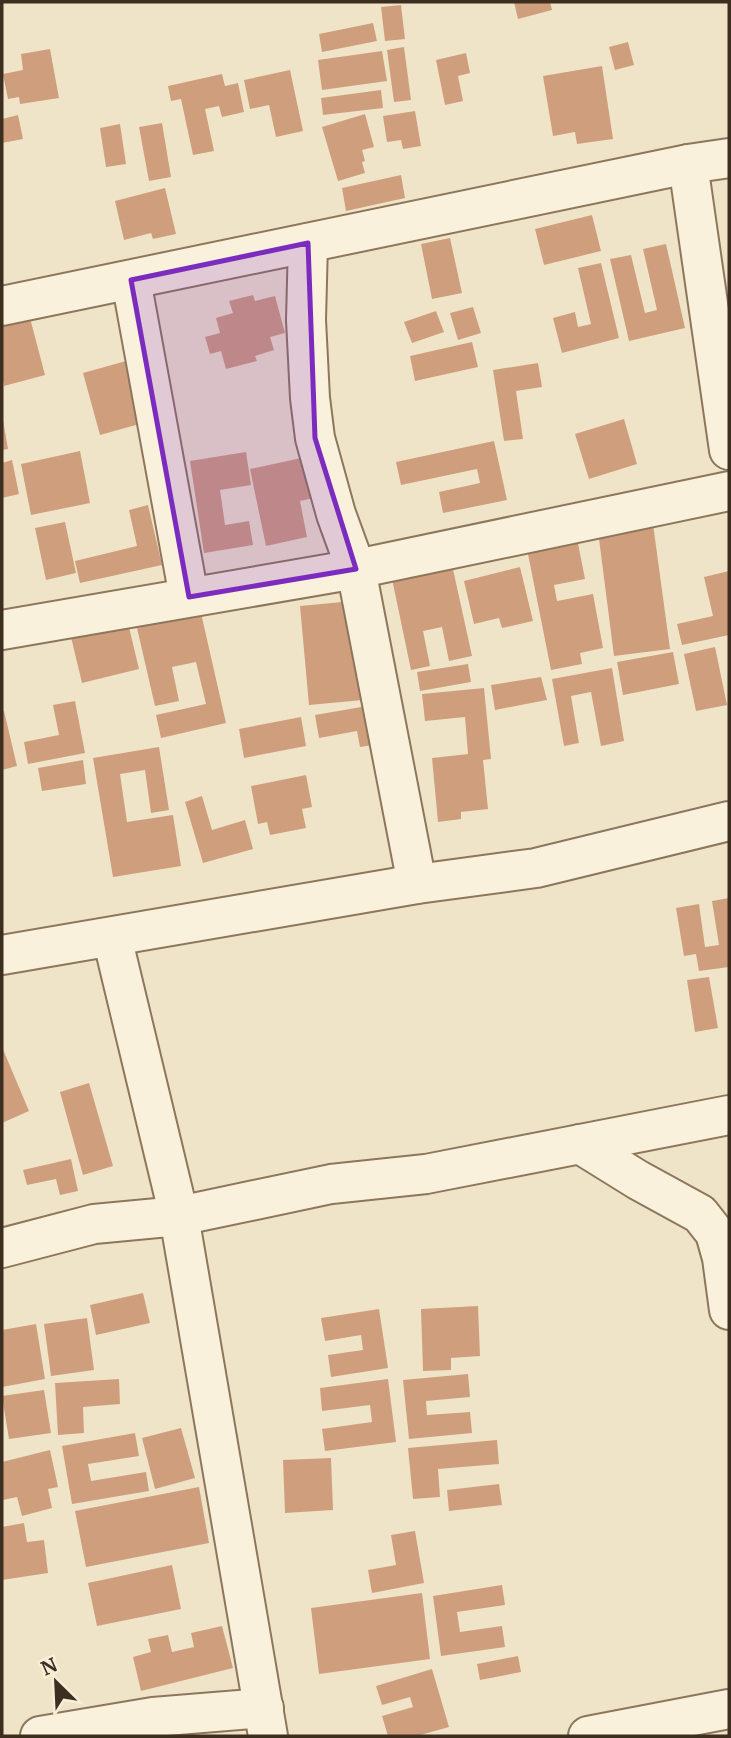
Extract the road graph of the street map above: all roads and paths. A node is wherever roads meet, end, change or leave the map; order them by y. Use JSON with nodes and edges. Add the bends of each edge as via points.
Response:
{"nodes":[{"id":1,"x":729,"y":158,"type":"edge"},
{"id":2,"x":688,"y":164,"type":"junction"},
{"id":3,"x":308,"y":243,"type":"junction"},
{"id":4,"x":131,"y":280,"type":"junction"},
{"id":5,"x":2,"y":306,"type":"edge"},
{"id":6,"x":729,"y":450,"type":"edge"},
{"id":7,"x":729,"y":491,"type":"edge"},
{"id":8,"x":356,"y":569,"type":"junction"},
{"id":9,"x":189,"y":597,"type":"junction"},
{"id":10,"x":2,"y":629,"type":"edge"},
{"id":11,"x":729,"y":821,"type":"edge"},
{"id":12,"x":417,"y":884,"type":"junction"},
{"id":13,"x":112,"y":937,"type":"junction"},
{"id":14,"x":2,"y":955,"type":"edge"},
{"id":15,"x":729,"y":1115,"type":"edge"},
{"id":16,"x":580,"y":1144,"type":"junction"},
{"id":17,"x":179,"y":1216,"type":"junction"},
{"id":18,"x":2,"y":1248,"type":"edge"},
{"id":19,"x":729,"y":1310,"type":"edge"},
{"id":20,"x":729,"y":1709,"type":"edge"},
{"id":21,"x":266,"y":1722,"type":"edge"},
{"id":22,"x":40,"y":1736,"type":"edge"},
{"id":23,"x":588,"y":1736,"type":"edge"}],
"edges":[{"from":1,"to":2,"type":"street"},
{"from":2,"to":3,"type":"street"},
{"from":2,"to":6,"type":"street"},
{"from":3,"to":4,"type":"street"},
{"from":3,"to":8,"type":"street","via":[[306,320],[315,438]]},
{"from":4,"to":5,"type":"street"},
{"from":4,"to":9,"type":"street"},
{"from":7,"to":8,"type":"street"},
{"from":8,"to":9,"type":"street"},
{"from":8,"to":12,"type":"street"},
{"from":9,"to":10,"type":"street"},
{"from":11,"to":12,"type":"street","via":[[536,868]]},
{"from":12,"to":13,"type":"street"},
{"from":13,"to":14,"type":"street"},
{"from":13,"to":17,"type":"street"},
{"from":15,"to":16,"type":"street"},
{"from":16,"to":17,"type":"street","via":[[426,1174],[331,1184]]},
{"from":16,"to":19,"type":"street","via":[[700,1214],[715,1233]]},
{"from":17,"to":18,"type":"street","via":[[94,1224]]},
{"from":17,"to":21,"type":"street"},
{"from":20,"to":23,"type":"street"},
{"from":21,"to":22,"type":"street","via":[[153,1717]]}]}
